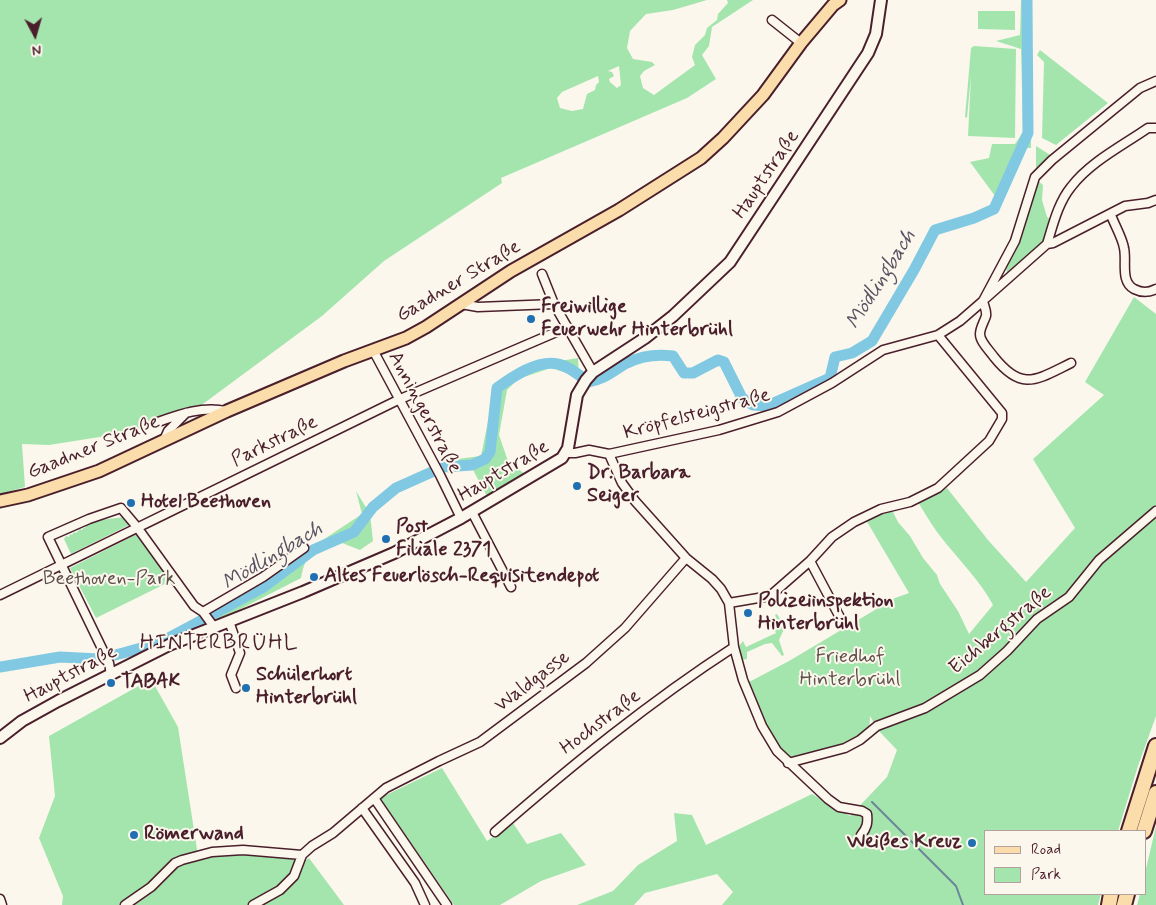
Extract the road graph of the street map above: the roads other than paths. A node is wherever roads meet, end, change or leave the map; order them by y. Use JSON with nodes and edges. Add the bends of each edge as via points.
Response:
{"nodes":[{"id":1,"x":840,"y":0,"type":"edge"},
{"id":2,"x":881,"y":0,"type":"edge"},
{"id":3,"x":774,"y":22,"type":"dead end"},
{"id":4,"x":801,"y":43,"type":"junction"},
{"id":5,"x":1156,"y":81,"type":"edge"},
{"id":6,"x":1156,"y":128,"type":"edge"},
{"id":7,"x":1156,"y":200,"type":"edge"},
{"id":8,"x":1111,"y":215,"type":"junction"},
{"id":9,"x":1047,"y":244,"type":"junction"},
{"id":10,"x":542,"y":274,"type":"dead end"},
{"id":11,"x":1156,"y":289,"type":"edge"},
{"id":12,"x":983,"y":301,"type":"junction"},
{"id":13,"x":460,"y":303,"type":"junction"},
{"id":14,"x":554,"y":304,"type":"junction"},
{"id":15,"x":568,"y":327,"type":"junction"},
{"id":16,"x":938,"y":335,"type":"junction"},
{"id":17,"x":373,"y":350,"type":"junction"},
{"id":18,"x":1071,"y":363,"type":"dead end"},
{"id":19,"x":588,"y":377,"type":"junction"},
{"id":20,"x":398,"y":400,"type":"junction"},
{"id":21,"x":228,"y":411,"type":"junction"},
{"id":22,"x":187,"y":412,"type":"junction"},
{"id":23,"x":158,"y":422,"type":"dead end"},
{"id":24,"x":164,"y":440,"type":"junction"},
{"id":25,"x":566,"y":453,"type":"junction"},
{"id":26,"x":609,"y":454,"type":"junction"},
{"id":27,"x":0,"y":500,"type":"edge"},
{"id":28,"x":1156,"y":511,"type":"edge"},
{"id":29,"x":472,"y":512,"type":"junction"},
{"id":30,"x":461,"y":518,"type":"junction"},
{"id":31,"x":137,"y":527,"type":"junction"},
{"id":32,"x":304,"y":548,"type":"dead end"},
{"id":33,"x":686,"y":558,"type":"junction"},
{"id":34,"x":810,"y":560,"type":"junction"},
{"id":35,"x":62,"y":564,"type":"junction"},
{"id":36,"x":511,"y":587,"type":"dead end"},
{"id":37,"x":0,"y":594,"type":"edge"},
{"id":38,"x":729,"y":603,"type":"junction"},
{"id":39,"x":204,"y":614,"type":"junction"},
{"id":40,"x":229,"y":621,"type":"junction"},
{"id":41,"x":212,"y":624,"type":"junction"},
{"id":42,"x":844,"y":625,"type":"dead end"},
{"id":43,"x":734,"y":647,"type":"junction"},
{"id":44,"x":111,"y":675,"type":"junction"},
{"id":45,"x":236,"y":688,"type":"dead end"},
{"id":46,"x":0,"y":738,"type":"edge"},
{"id":47,"x":1156,"y":746,"type":"edge"},
{"id":48,"x":788,"y":762,"type":"junction"},
{"id":49,"x":1156,"y":793,"type":"edge"},
{"id":50,"x":374,"y":798,"type":"junction"},
{"id":51,"x":362,"y":808,"type":"junction"},
{"id":52,"x":1129,"y":830,"type":"edge"},
{"id":53,"x":1144,"y":830,"type":"edge"},
{"id":54,"x":495,"y":832,"type":"dead end"},
{"id":55,"x":861,"y":835,"type":"dead end"},
{"id":56,"x":302,"y":855,"type":"junction"},
{"id":57,"x":0,"y":899,"type":"edge"},
{"id":58,"x":2,"y":905,"type":"edge"},
{"id":59,"x":125,"y":905,"type":"edge"},
{"id":60,"x":252,"y":905,"type":"edge"},
{"id":61,"x":425,"y":905,"type":"edge"},
{"id":62,"x":447,"y":905,"type":"edge"}],
"edges":[{"from":1,"to":4,"type":"main road","name":"Gaadner Straße"},
{"from":2,"to":19,"type":"main road","name":"Hauptstraße","via":[[876,34],[868,53],[730,262],[659,327]]},
{"from":3,"to":4,"type":"street"},
{"from":4,"to":13,"type":"main road","name":"Gaadner Straße","via":[[763,95],[700,158],[619,210]]},
{"from":5,"to":12,"type":"street","name":"Kröpfelsteigstraße","via":[[1140,88],[1052,160],[1036,177],[1015,241]]},
{"from":6,"to":9,"type":"street","via":[[1148,128],[1091,167],[1070,187],[1060,205]]},
{"from":7,"to":8,"type":"street","via":[[1126,206]]},
{"from":8,"to":9,"type":"street"},
{"from":8,"to":11,"type":"street","via":[[1124,248],[1129,286],[1148,293]]},
{"from":9,"to":12,"type":"street"},
{"from":10,"to":14,"type":"street"},
{"from":12,"to":16,"type":"street","name":"Kröpfelsteigstraße"},
{"from":12,"to":18,"type":"street","via":[[986,314],[981,340],[1006,371],[1016,378],[1031,380]]},
{"from":13,"to":14,"type":"street","via":[[478,307]]},
{"from":13,"to":17,"type":"main road","name":"Gaadner Straße","via":[[406,338]]},
{"from":14,"to":15,"type":"street"},
{"from":15,"to":19,"type":"street"},
{"from":15,"to":20,"type":"street","name":"Parkstraße"},
{"from":16,"to":26,"type":"street","name":"Kröpfelsteigstraße","via":[[883,350],[778,412],[719,430]]},
{"from":16,"to":34,"type":"street","via":[[1002,413],[1002,420],[989,441],[938,488],[854,522],[832,537]]},
{"from":17,"to":20,"type":"street","name":"Anningerstraße"},
{"from":17,"to":21,"type":"main road","name":"Gaadner Straße"},
{"from":19,"to":25,"type":"main road","name":"Hauptstraße","via":[[577,395]]},
{"from":20,"to":30,"type":"street","name":"Anningerstraße"},
{"from":20,"to":31,"type":"street","name":"Parkstraße"},
{"from":21,"to":22,"type":"street"},
{"from":21,"to":24,"type":"main road","name":"Gaadner Straße"},
{"from":22,"to":23,"type":"street"},
{"from":22,"to":24,"type":"street","via":[[168,431]]},
{"from":24,"to":27,"type":"main road","name":"Gaadner Straße","via":[[99,471],[28,495]]},
{"from":25,"to":26,"type":"street","via":[[589,450]]},
{"from":25,"to":29,"type":"main road","name":"Hauptstraße","via":[[554,464]]},
{"from":26,"to":33,"type":"street","via":[[635,501]]},
{"from":28,"to":48,"type":"street","name":"Eichbergstraße","via":[[1099,560],[1069,596],[1037,619],[980,675],[925,708],[877,726],[845,748]]},
{"from":29,"to":30,"type":"main road","name":"Hauptstraße"},
{"from":29,"to":36,"type":"street"},
{"from":30,"to":40,"type":"main road","name":"Hauptstraße","via":[[394,553]]},
{"from":31,"to":35,"type":"street","name":"Parkstraße"},
{"from":31,"to":35,"type":"street","via":[[121,508],[48,538]]},
{"from":31,"to":39,"type":"street","via":[[194,606]]},
{"from":32,"to":39,"type":"street"},
{"from":33,"to":38,"type":"street","via":[[712,579]]},
{"from":33,"to":50,"type":"street","name":"Waldgasse","via":[[625,628],[579,668],[480,742],[386,788]]},
{"from":34,"to":38,"type":"street","via":[[770,596]]},
{"from":34,"to":42,"type":"street"},
{"from":35,"to":37,"type":"street","name":"Parkstraße"},
{"from":35,"to":44,"type":"street","via":[[109,663]]},
{"from":38,"to":43,"type":"street"},
{"from":39,"to":41,"type":"street"},
{"from":40,"to":41,"type":"main road","name":"Hauptstraße"},
{"from":40,"to":45,"type":"street","via":[[240,653],[231,675]]},
{"from":41,"to":44,"type":"main road","name":"Hauptstraße"},
{"from":43,"to":48,"type":"street","via":[[743,680],[762,726],[776,751]]},
{"from":43,"to":54,"type":"street","name":"Hochstraße","via":[[588,752]]},
{"from":44,"to":46,"type":"main road","name":"Hauptstraße","via":[[22,721]]},
{"from":47,"to":52,"type":"highway"},
{"from":48,"to":55,"type":"street","via":[[839,807],[867,814],[868,822]]},
{"from":49,"to":53,"type":"highway"},
{"from":50,"to":51,"type":"street","name":"Waldgasse"},
{"from":50,"to":62,"type":"street"},
{"from":51,"to":56,"type":"street","name":"Waldgasse"},
{"from":51,"to":61,"type":"street","via":[[415,883]]},
{"from":56,"to":59,"type":"street","via":[[243,850],[212,852],[190,858],[176,863],[151,887]]},
{"from":56,"to":60,"type":"street","via":[[294,876],[280,890]]},
{"from":57,"to":58,"type":"street"}]}
